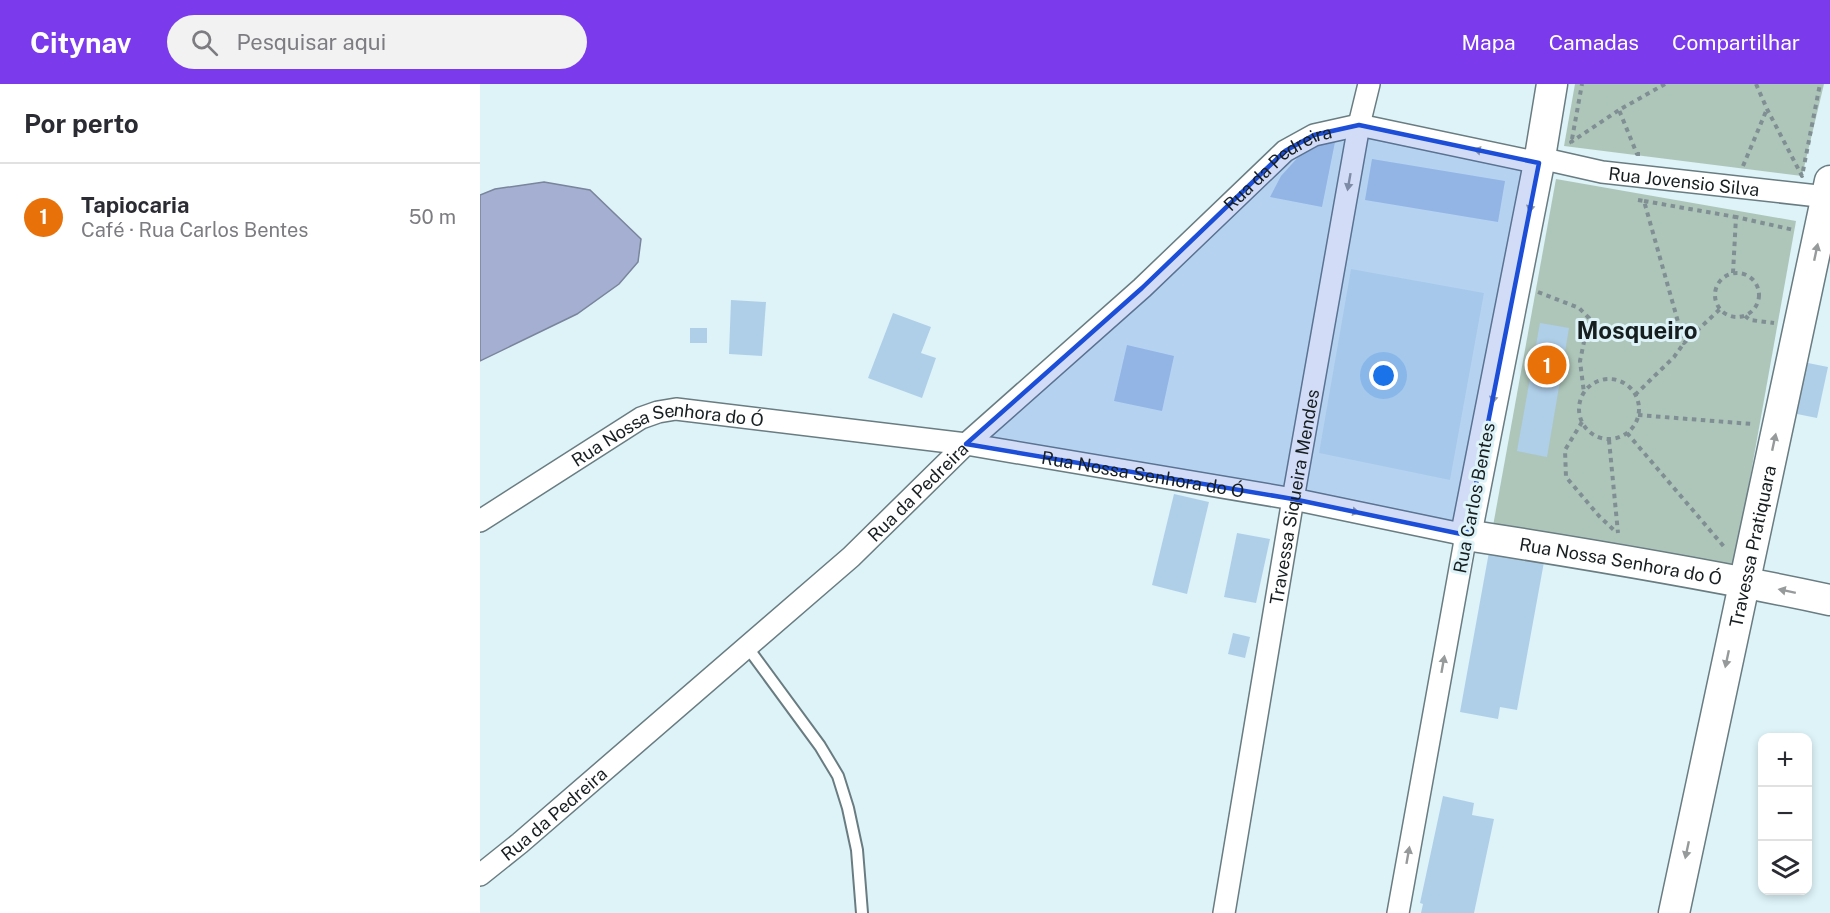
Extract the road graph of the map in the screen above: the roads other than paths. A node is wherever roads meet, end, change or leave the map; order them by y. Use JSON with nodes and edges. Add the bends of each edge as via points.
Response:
{"nodes":[{"id":1,"x":1369,"y":84,"type":"edge"},
{"id":2,"x":1552,"y":84,"type":"edge"},
{"id":3,"x":1359,"y":125,"type":"junction"},
{"id":4,"x":1540,"y":161,"type":"junction"},
{"id":5,"x":1827,"y":204,"type":"edge"},
{"id":6,"x":966,"y":444,"type":"junction"},
{"id":7,"x":1293,"y":499,"type":"junction"},
{"id":8,"x":480,"y":521,"type":"edge"},
{"id":9,"x":1466,"y":535,"type":"junction"},
{"id":10,"x":1744,"y":582,"type":"junction"},
{"id":11,"x":1830,"y":600,"type":"edge"},
{"id":12,"x":747,"y":648,"type":"junction"},
{"id":13,"x":480,"y":875,"type":"edge"},
{"id":14,"x":862,"y":913,"type":"edge"},
{"id":15,"x":1224,"y":913,"type":"edge"},
{"id":16,"x":1398,"y":913,"type":"edge"},
{"id":17,"x":1674,"y":913,"type":"edge"}],
"edges":[{"from":1,"to":3,"type":"street","name":"Travessa Siqueira Mendes"},
{"from":2,"to":4,"type":"main road","name":"Rua Carlos Bentes"},
{"from":4,"to":3,"type":"street","name":"Rua Jovensio Silva","one_way":true},
{"from":3,"to":6,"type":"street","name":"Rua da Pedreira","via":[[1314,135],[1286,151],[1142,288]]},
{"from":3,"to":7,"type":"street","name":"Travessa Siqueira Mendes","one_way":true},
{"from":4,"to":5,"type":"street","name":"Rua Jovensio Silva"},
{"from":4,"to":9,"type":"main road","name":"Rua Carlos Bentes","one_way":true},
{"from":10,"to":5,"type":"main road","name":"Travessa Pratiquara","one_way":true},
{"from":6,"to":7,"type":"street","name":"Rua Nossa Senhora do Ó"},
{"from":6,"to":8,"type":"street","name":"Rua Nossa Senhora do Ó","via":[[676,409],[658,411]]},
{"from":6,"to":12,"type":"street","name":"Rua da Pedreira","via":[[851,557]]},
{"from":7,"to":9,"type":"street","name":"Rua Nossa Senhora do Ó","one_way":true},
{"from":7,"to":15,"type":"street","name":"Travessa Siqueira Mendes"},
{"from":9,"to":10,"type":"main road","name":"Rua Nossa Senhora do Ó"},
{"from":16,"to":9,"type":"street","name":"Rua Carlos Bentes","one_way":true},
{"from":11,"to":10,"type":"main road","name":"Rua Nossa Senhora do Ó","one_way":true},
{"from":10,"to":17,"type":"main road","name":"Travessa Pratiquara","one_way":true},
{"from":12,"to":13,"type":"street","name":"Rua da Pedreira"},
{"from":12,"to":14,"type":"lane","via":[[838,776],[857,850]]}]}
